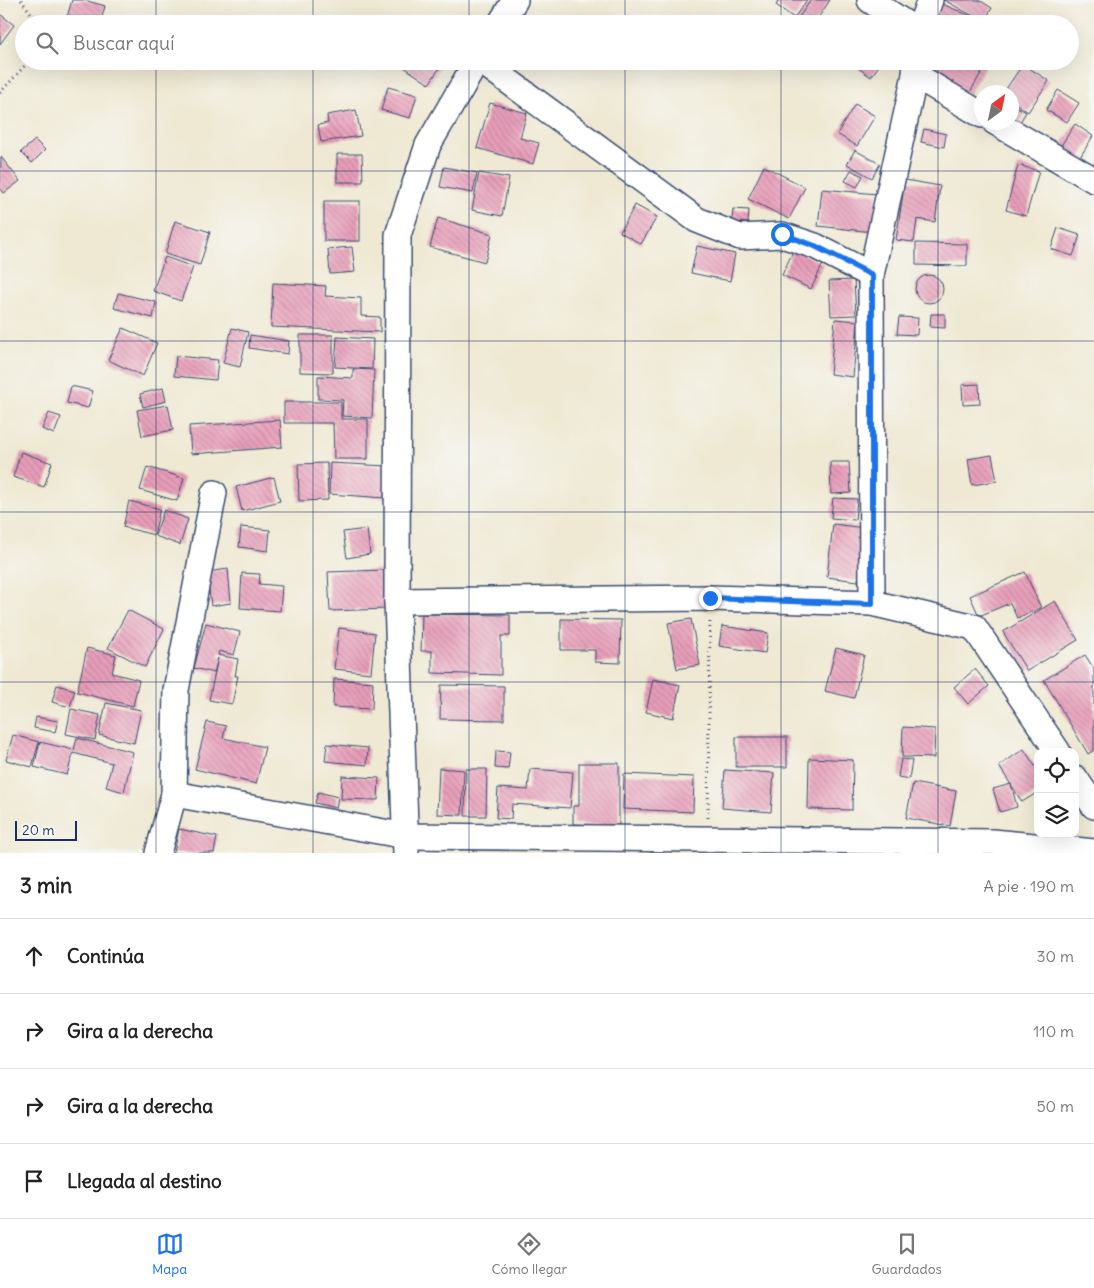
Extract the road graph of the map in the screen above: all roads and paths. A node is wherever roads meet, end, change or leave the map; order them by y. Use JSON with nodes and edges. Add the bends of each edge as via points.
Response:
{"nodes":[{"id":1,"x":21,"y":0,"type":"edge"},
{"id":2,"x":515,"y":0,"type":"edge"},
{"id":3,"x":870,"y":0,"type":"edge"},
{"id":4,"x":930,"y":0,"type":"edge"},
{"id":5,"x":32,"y":15,"type":"edge"},
{"id":6,"x":506,"y":15,"type":"edge"},
{"id":7,"x":892,"y":15,"type":"edge"},
{"id":8,"x":924,"y":15,"type":"edge"},
{"id":9,"x":21,"y":70,"type":"edge"},
{"id":10,"x":472,"y":70,"type":"edge"},
{"id":11,"x":493,"y":70,"type":"edge"},
{"id":12,"x":915,"y":70,"type":"edge"},
{"id":13,"x":918,"y":70,"type":"edge"},
{"id":14,"x":0,"y":93,"type":"edge"},
{"id":15,"x":974,"y":109,"type":"edge"},
{"id":16,"x":1009,"y":130,"type":"edge"},
{"id":17,"x":1094,"y":180,"type":"edge"},
{"id":18,"x":872,"y":275,"type":"junction"},
{"id":19,"x":214,"y":493,"type":"dead end"},
{"id":20,"x":710,"y":598,"type":"junction"},
{"id":21,"x":397,"y":601,"type":"junction"},
{"id":22,"x":872,"y":604,"type":"junction"},
{"id":23,"x":1055,"y":748,"type":"edge"},
{"id":24,"x":1079,"y":784,"type":"edge"},
{"id":25,"x":174,"y":794,"type":"junction"},
{"id":26,"x":1094,"y":806,"type":"edge"},
{"id":27,"x":406,"y":845,"type":"edge"},
{"id":28,"x":707,"y":847,"type":"edge"},
{"id":29,"x":988,"y":847,"type":"edge"},
{"id":30,"x":1094,"y":852,"type":"edge"},
{"id":31,"x":158,"y":853,"type":"edge"}],
"edges":[{"from":1,"to":5,"type":"path"},
{"from":2,"to":6,"type":"street"},
{"from":3,"to":7,"type":"street"},
{"from":4,"to":8,"type":"street"},
{"from":9,"to":14,"type":"path"},
{"from":10,"to":21,"type":"street","via":[[428,145],[398,235]]},
{"from":11,"to":18,"type":"street","via":[[698,220],[740,237],[782,234],[815,246]]},
{"from":12,"to":18,"type":"street"},
{"from":13,"to":15,"type":"street"},
{"from":16,"to":17,"type":"street"},
{"from":18,"to":22,"type":"street"},
{"from":19,"to":25,"type":"street","via":[[176,690]]},
{"from":20,"to":21,"type":"street"},
{"from":20,"to":22,"type":"street"},
{"from":20,"to":28,"type":"path"},
{"from":21,"to":27,"type":"street"},
{"from":22,"to":23,"type":"street","via":[[974,627]]},
{"from":24,"to":26,"type":"street"},
{"from":25,"to":27,"type":"street"},
{"from":25,"to":31,"type":"street"},
{"from":27,"to":28,"type":"street"},
{"from":28,"to":29,"type":"street"},
{"from":29,"to":30,"type":"street"}]}
